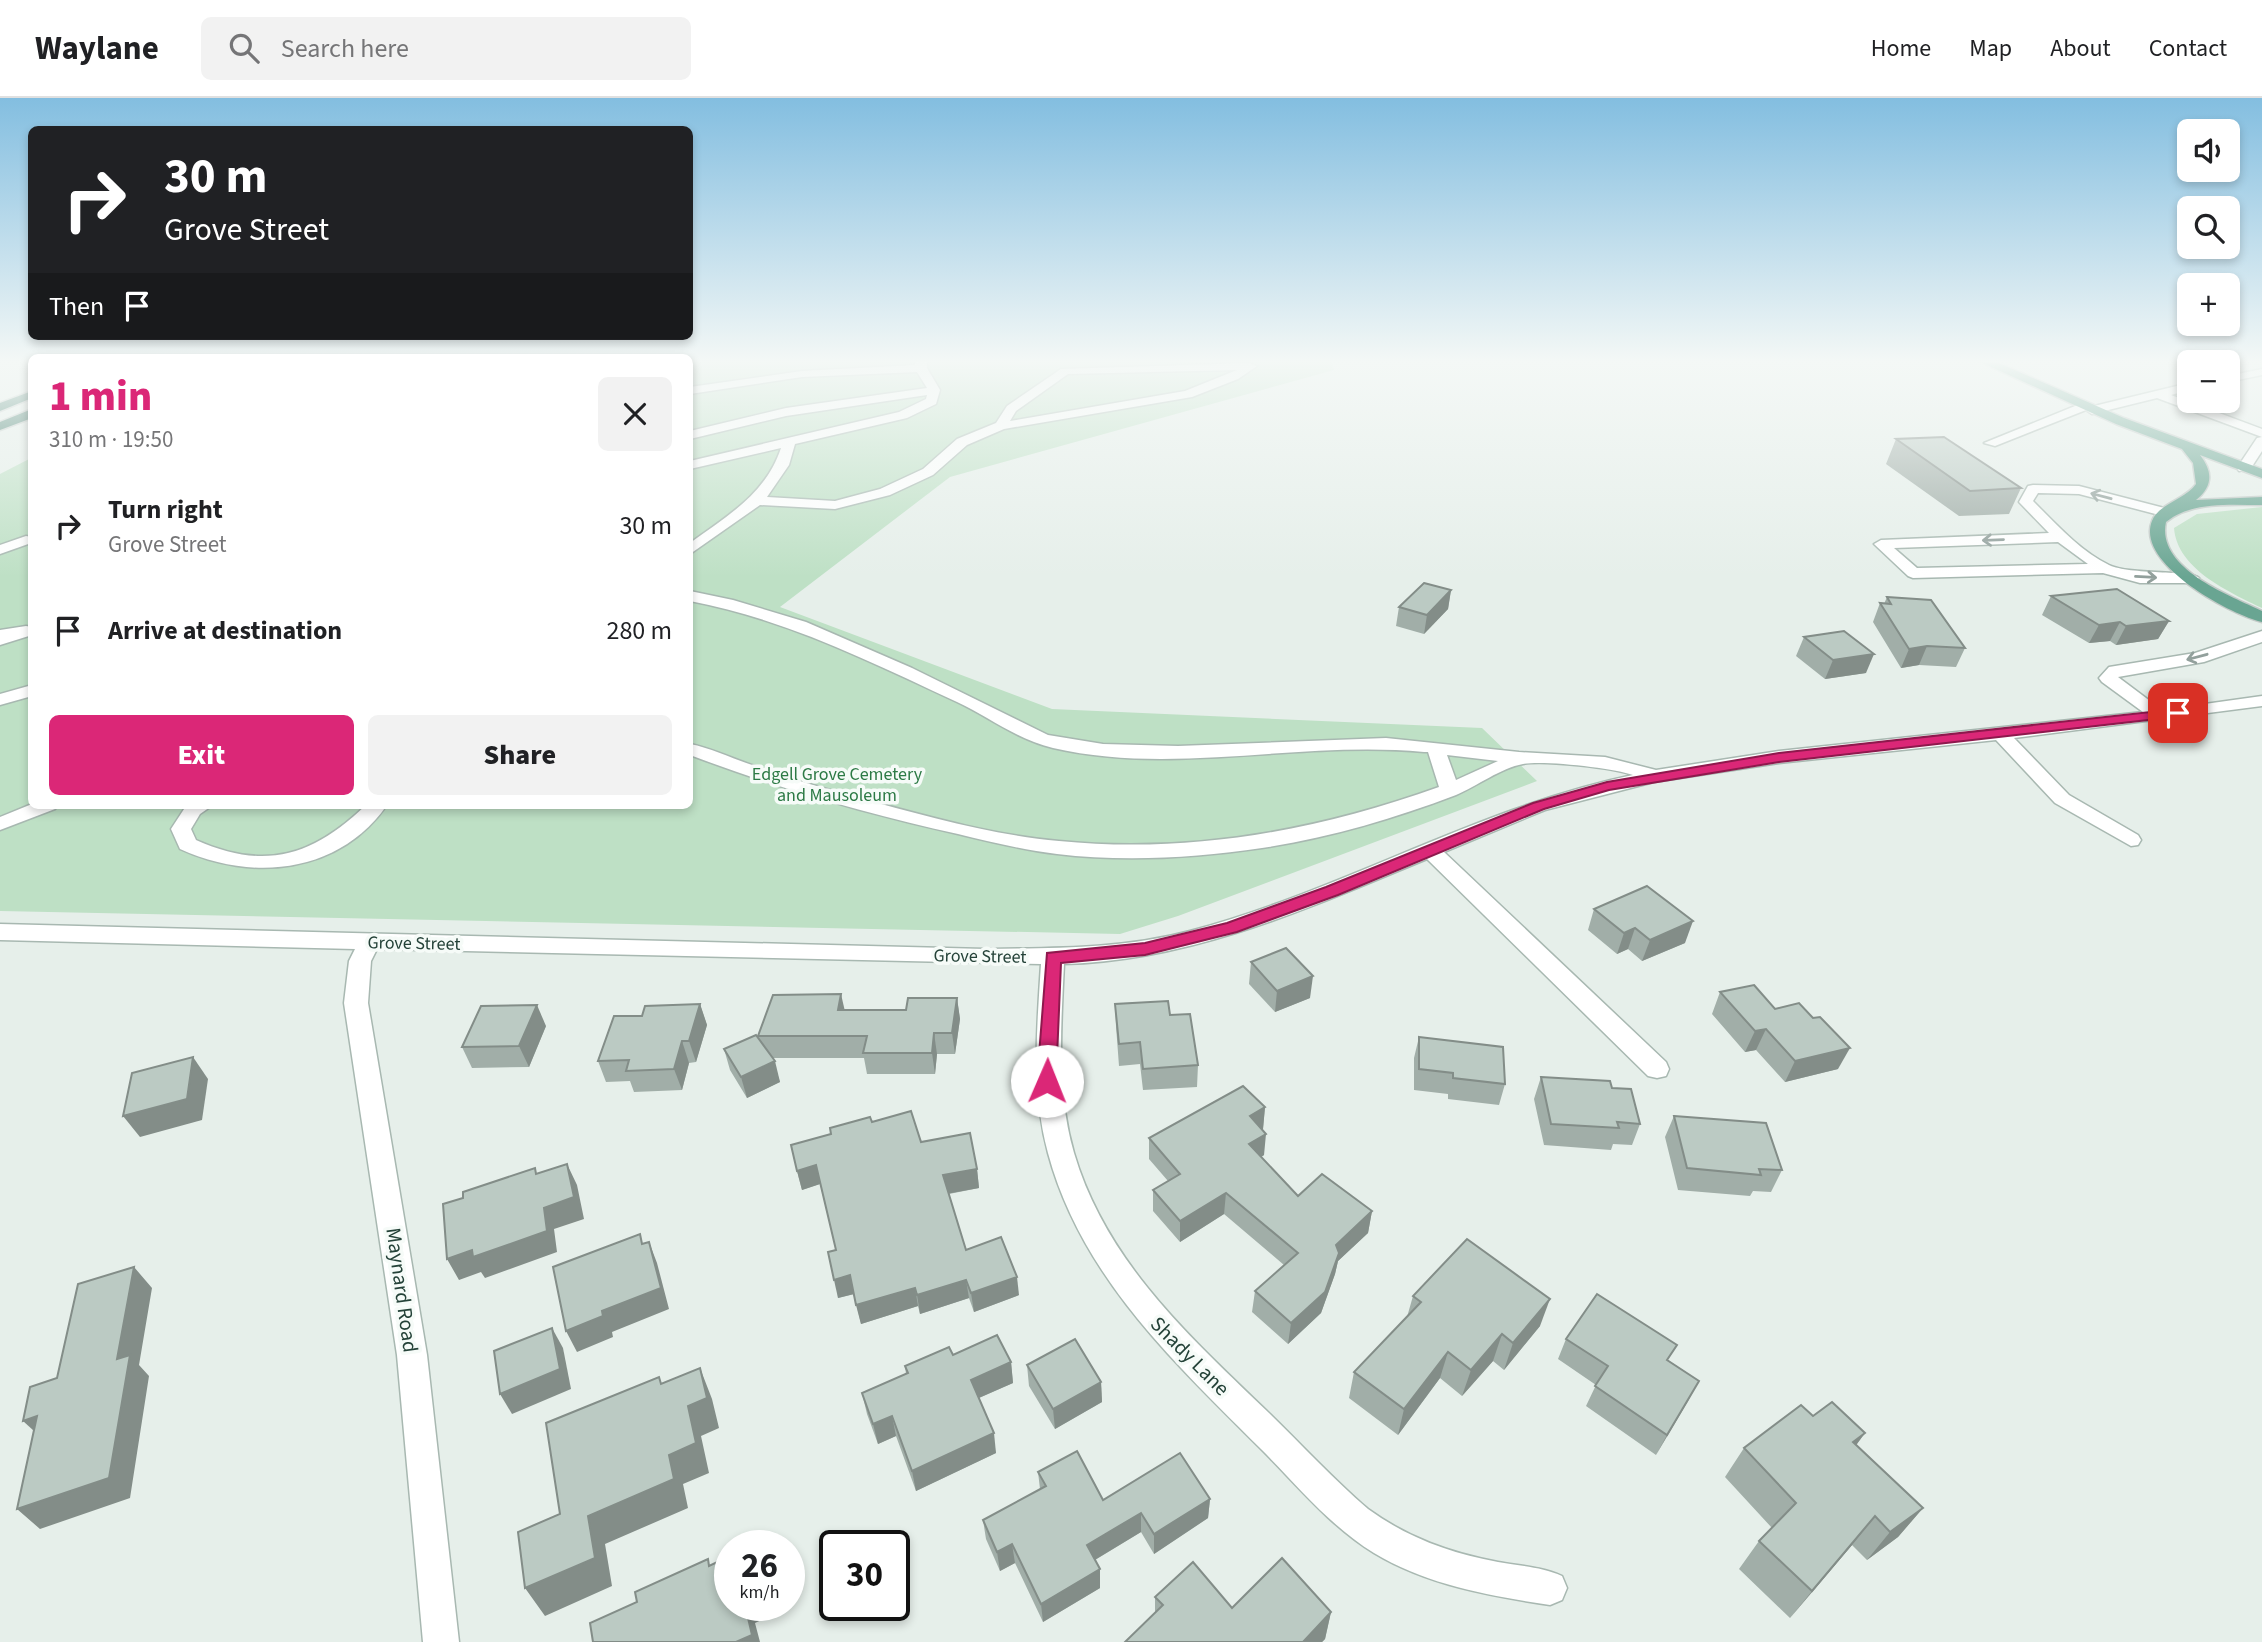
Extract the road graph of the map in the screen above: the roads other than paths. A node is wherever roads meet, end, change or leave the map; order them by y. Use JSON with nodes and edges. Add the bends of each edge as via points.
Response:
{"nodes":[{"id":1,"x":831,"y":432,"type":"edge"},
{"id":2,"x":986,"y":432,"type":"edge"},
{"id":3,"x":2021,"y":432,"type":"edge"},
{"id":4,"x":2149,"y":432,"type":"edge"},
{"id":5,"x":2262,"y":441,"type":"edge"},
{"id":6,"x":789,"y":442,"type":"junction"},
{"id":7,"x":1990,"y":443,"type":"dead end"},
{"id":8,"x":2189,"y":448,"type":"junction"},
{"id":9,"x":693,"y":464,"type":"edge"},
{"id":10,"x":2244,"y":468,"type":"junction"},
{"id":11,"x":2262,"y":474,"type":"edge"},
{"id":12,"x":2262,"y":500,"type":"edge"},
{"id":13,"x":757,"y":501,"type":"junction"},
{"id":14,"x":2173,"y":510,"type":"junction"},
{"id":15,"x":28,"y":536,"type":"edge"},
{"id":16,"x":2061,"y":537,"type":"junction"},
{"id":17,"x":693,"y":548,"type":"edge"},
{"id":18,"x":0,"y":550,"type":"edge"},
{"id":19,"x":2103,"y":568,"type":"junction"},
{"id":20,"x":2191,"y":578,"type":"junction"},
{"id":21,"x":693,"y":597,"type":"edge"},
{"id":22,"x":2262,"y":617,"type":"edge"},
{"id":23,"x":28,"y":631,"type":"edge"},
{"id":24,"x":28,"y":631,"type":"edge"},
{"id":25,"x":0,"y":635,"type":"edge"},
{"id":26,"x":2262,"y":636,"type":"edge"},
{"id":27,"x":0,"y":640,"type":"edge"},
{"id":28,"x":28,"y":690,"type":"edge"},
{"id":29,"x":28,"y":691,"type":"edge"},
{"id":30,"x":0,"y":693,"type":"edge"},
{"id":31,"x":0,"y":700,"type":"edge"},
{"id":32,"x":2262,"y":701,"type":"edge"},
{"id":33,"x":2158,"y":716,"type":"junction"},
{"id":34,"x":2000,"y":734,"type":"junction"},
{"id":35,"x":1435,"y":747,"type":"junction"},
{"id":36,"x":693,"y":750,"type":"edge"},
{"id":37,"x":1521,"y":758,"type":"junction"},
{"id":38,"x":1654,"y":776,"type":"junction"},
{"id":39,"x":1450,"y":790,"type":"junction"},
{"id":40,"x":38,"y":809,"type":"edge"},
{"id":41,"x":196,"y":809,"type":"edge"},
{"id":42,"x":373,"y":809,"type":"edge"},
{"id":43,"x":0,"y":824,"type":"edge"},
{"id":44,"x":2131,"y":840,"type":"dead end"},
{"id":45,"x":1431,"y":851,"type":"junction"},
{"id":46,"x":0,"y":932,"type":"edge"},
{"id":47,"x":370,"y":942,"type":"junction"},
{"id":48,"x":1053,"y":957,"type":"junction"},
{"id":49,"x":1657,"y":1069,"type":"dead end"},
{"id":50,"x":1550,"y":1588,"type":"dead end"},
{"id":51,"x":441,"y":1642,"type":"edge"}],
"edges":[{"from":1,"to":6,"type":"street"},
{"from":2,"to":13,"type":"street","via":[[962,442],[928,472],[885,492],[835,505]]},
{"from":3,"to":7,"type":"street"},
{"from":4,"to":8,"type":"main road"},
{"from":5,"to":10,"type":"street"},
{"from":6,"to":9,"type":"street"},
{"from":6,"to":13,"type":"street","via":[[782,465]]},
{"from":8,"to":10,"type":"main road"},
{"from":8,"to":14,"type":"main road","via":[[2205,479],[2198,494]]},
{"from":10,"to":11,"type":"main road"},
{"from":12,"to":14,"type":"main road","via":[[2216,500]]},
{"from":13,"to":17,"type":"street"},
{"from":14,"to":16,"type":"street","one_way":true,"via":[[2079,490],[2033,489],[2026,502]]},
{"from":14,"to":20,"type":"main road","via":[[2155,528],[2154,537],[2165,556]]},
{"from":15,"to":18,"type":"street"},
{"from":16,"to":19,"type":"street"},
{"from":16,"to":19,"type":"street","one_way":true,"via":[[1881,544],[1913,573]]},
{"from":19,"to":20,"type":"street","one_way":true,"via":[[2140,578]]},
{"from":20,"to":22,"type":"main road"},
{"from":21,"to":35,"type":"street","via":[[812,630],[988,710],[1031,736],[1064,745],[1192,750],[1366,743]]},
{"from":23,"to":25,"type":"street"},
{"from":24,"to":27,"type":"street"},
{"from":26,"to":33,"type":"street","one_way":true,"via":[[2198,658],[2115,671],[2108,678]]},
{"from":28,"to":30,"type":"street"},
{"from":29,"to":31,"type":"street"},
{"from":32,"to":33,"type":"street","name":"Grove Street"},
{"from":33,"to":34,"type":"street","name":"Grove Street"},
{"from":34,"to":38,"type":"street","name":"Grove Street","via":[[1779,757]]},
{"from":34,"to":44,"type":"street","via":[[2063,799]]},
{"from":35,"to":37,"type":"street"},
{"from":35,"to":39,"type":"street"},
{"from":36,"to":39,"type":"street","via":[[891,812],[1059,848],[1219,846],[1322,831]]},
{"from":37,"to":38,"type":"street","via":[[1620,764]]},
{"from":37,"to":39,"type":"street"},
{"from":38,"to":45,"type":"street","name":"Grove Street","via":[[1538,806]]},
{"from":40,"to":43,"type":"street"},
{"from":41,"to":42,"type":"street","via":[[181,829],[187,844],[208,855],[253,862],[319,851],[338,842]]},
{"from":45,"to":48,"type":"street","name":"Grove Street","via":[[1231,928],[1145,949]]},
{"from":45,"to":49,"type":"street"},
{"from":46,"to":47,"type":"street","name":"Grove Street"},
{"from":47,"to":48,"type":"street","name":"Grove Street"},
{"from":47,"to":51,"type":"street","name":"Maynard Road","via":[[360,961],[356,1003],[412,1355]]},
{"from":48,"to":50,"type":"street","name":"Shady Lane","via":[[1048,1099],[1069,1180],[1114,1271],[1151,1316],[1342,1508],[1387,1541],[1434,1563],[1486,1579]]}]}
